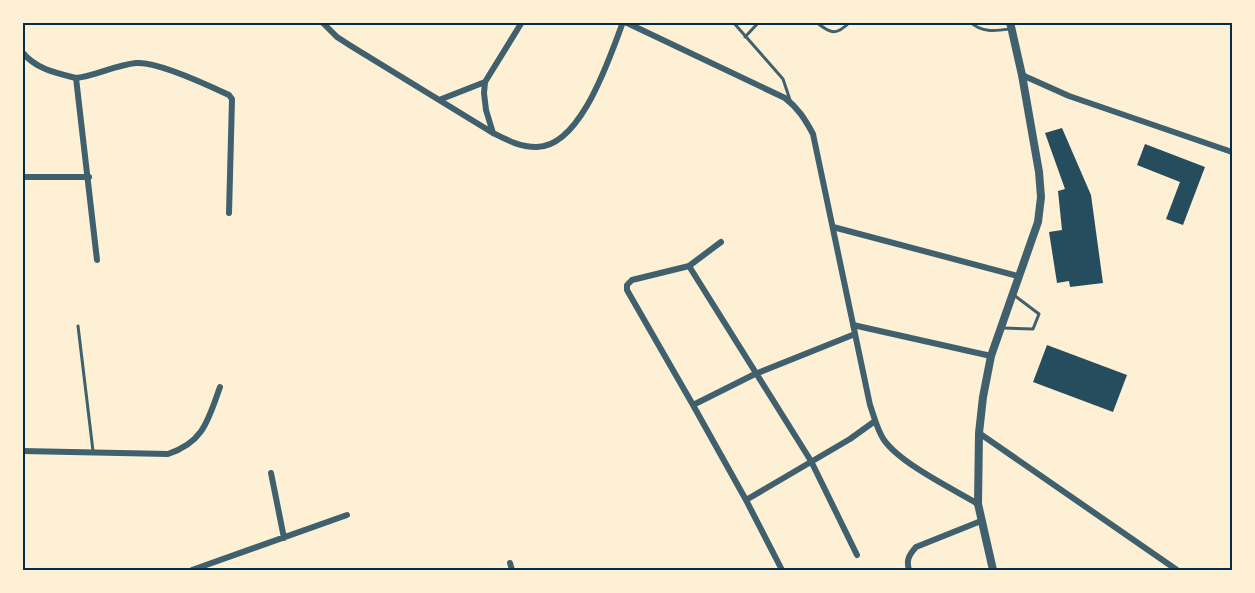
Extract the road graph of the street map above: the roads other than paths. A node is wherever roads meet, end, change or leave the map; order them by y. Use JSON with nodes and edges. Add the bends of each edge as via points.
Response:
{"nodes":[{"id":1,"x":322,"y":22,"type":"edge"},
{"id":2,"x":522,"y":22,"type":"edge"},
{"id":3,"x":624,"y":22,"type":"edge"},
{"id":4,"x":733,"y":22,"type":"edge"},
{"id":5,"x":759,"y":22,"type":"edge"},
{"id":6,"x":816,"y":22,"type":"edge"},
{"id":7,"x":850,"y":22,"type":"edge"},
{"id":8,"x":970,"y":22,"type":"edge"},
{"id":9,"x":1011,"y":26,"type":"edge"},
{"id":10,"x":745,"y":36,"type":"junction"},
{"id":11,"x":22,"y":52,"type":"edge"},
{"id":12,"x":1022,"y":75,"type":"junction"},
{"id":13,"x":76,"y":78,"type":"junction"},
{"id":14,"x":485,"y":82,"type":"junction"},
{"id":15,"x":440,"y":100,"type":"junction"},
{"id":16,"x":790,"y":102,"type":"junction"},
{"id":17,"x":493,"y":133,"type":"junction"},
{"id":18,"x":1233,"y":152,"type":"edge"},
{"id":19,"x":22,"y":177,"type":"edge"},
{"id":20,"x":89,"y":177,"type":"junction"},
{"id":21,"x":229,"y":213,"type":"dead end"},
{"id":22,"x":833,"y":227,"type":"junction"},
{"id":23,"x":721,"y":243,"type":"dead end"},
{"id":24,"x":97,"y":260,"type":"dead end"},
{"id":25,"x":689,"y":266,"type":"junction"},
{"id":26,"x":1018,"y":276,"type":"junction"},
{"id":27,"x":1012,"y":294,"type":"junction"},
{"id":28,"x":853,"y":325,"type":"junction"},
{"id":29,"x":78,"y":326,"type":"dead end"},
{"id":30,"x":1001,"y":327,"type":"junction"},
{"id":31,"x":855,"y":334,"type":"junction"},
{"id":32,"x":991,"y":356,"type":"junction"},
{"id":33,"x":755,"y":374,"type":"junction"},
{"id":34,"x":220,"y":387,"type":"dead end"},
{"id":35,"x":693,"y":405,"type":"junction"},
{"id":36,"x":875,"y":421,"type":"junction"},
{"id":37,"x":979,"y":433,"type":"junction"},
{"id":38,"x":22,"y":451,"type":"edge"},
{"id":39,"x":94,"y":453,"type":"junction"},
{"id":40,"x":811,"y":461,"type":"junction"},
{"id":41,"x":271,"y":473,"type":"dead end"},
{"id":42,"x":746,"y":500,"type":"junction"},
{"id":43,"x":978,"y":504,"type":"junction"},
{"id":44,"x":347,"y":515,"type":"dead end"},
{"id":45,"x":981,"y":521,"type":"junction"},
{"id":46,"x":284,"y":538,"type":"junction"},
{"id":47,"x":857,"y":555,"type":"dead end"},
{"id":48,"x":510,"y":562,"type":"dead end"},
{"id":49,"x":192,"y":570,"type":"edge"},
{"id":50,"x":512,"y":570,"type":"edge"},
{"id":51,"x":782,"y":570,"type":"edge"},
{"id":52,"x":909,"y":570,"type":"edge"},
{"id":53,"x":993,"y":570,"type":"edge"},
{"id":54,"x":1177,"y":570,"type":"edge"}],
"edges":[{"from":1,"to":15,"type":"street","via":[[344,41]]},
{"from":2,"to":14,"type":"street"},
{"from":3,"to":16,"type":"street"},
{"from":3,"to":17,"type":"street","via":[[587,106],[564,134],[552,144],[538,147],[514,144]]},
{"from":4,"to":10,"type":"lane"},
{"from":5,"to":10,"type":"lane"},
{"from":6,"to":7,"type":"lane","via":[[835,33]]},
{"from":8,"to":9,"type":"lane","via":[[991,31]]},
{"from":9,"to":12,"type":"street"},
{"from":10,"to":16,"type":"lane","via":[[783,79]]},
{"from":11,"to":13,"type":"street","via":[[45,70]]},
{"from":12,"to":18,"type":"street","via":[[1069,96]]},
{"from":12,"to":26,"type":"street","via":[[1041,197],[1038,222]]},
{"from":13,"to":20,"type":"street"},
{"from":13,"to":21,"type":"street","via":[[143,63],[160,66],[229,95]]},
{"from":14,"to":15,"type":"street"},
{"from":14,"to":17,"type":"street","via":[[486,110]]},
{"from":15,"to":17,"type":"street"},
{"from":16,"to":22,"type":"street","via":[[813,134]]},
{"from":19,"to":20,"type":"street"},
{"from":20,"to":24,"type":"street"},
{"from":22,"to":26,"type":"street"},
{"from":22,"to":28,"type":"street"},
{"from":23,"to":25,"type":"street"},
{"from":25,"to":33,"type":"street"},
{"from":25,"to":35,"type":"street","via":[[632,280],[627,290]]},
{"from":26,"to":27,"type":"street"},
{"from":27,"to":30,"type":"street"},
{"from":27,"to":30,"type":"lane","via":[[1039,314],[1033,329]]},
{"from":28,"to":31,"type":"street"},
{"from":28,"to":32,"type":"street"},
{"from":29,"to":39,"type":"lane"},
{"from":30,"to":32,"type":"street"},
{"from":31,"to":33,"type":"street"},
{"from":31,"to":36,"type":"street"},
{"from":32,"to":37,"type":"street"},
{"from":33,"to":35,"type":"street"},
{"from":33,"to":40,"type":"street"},
{"from":34,"to":39,"type":"street","via":[[206,426],[182,449],[157,455]]},
{"from":35,"to":42,"type":"street"},
{"from":36,"to":40,"type":"street"},
{"from":36,"to":43,"type":"street","via":[[892,449]]},
{"from":37,"to":43,"type":"street"},
{"from":37,"to":54,"type":"street"},
{"from":38,"to":39,"type":"street"},
{"from":40,"to":42,"type":"street"},
{"from":40,"to":47,"type":"street"},
{"from":41,"to":46,"type":"street"},
{"from":42,"to":51,"type":"street"},
{"from":43,"to":45,"type":"street"},
{"from":44,"to":46,"type":"street"},
{"from":45,"to":52,"type":"street","via":[[916,547],[909,554]]},
{"from":45,"to":53,"type":"street"},
{"from":46,"to":49,"type":"street"},
{"from":48,"to":50,"type":"street"}]}
